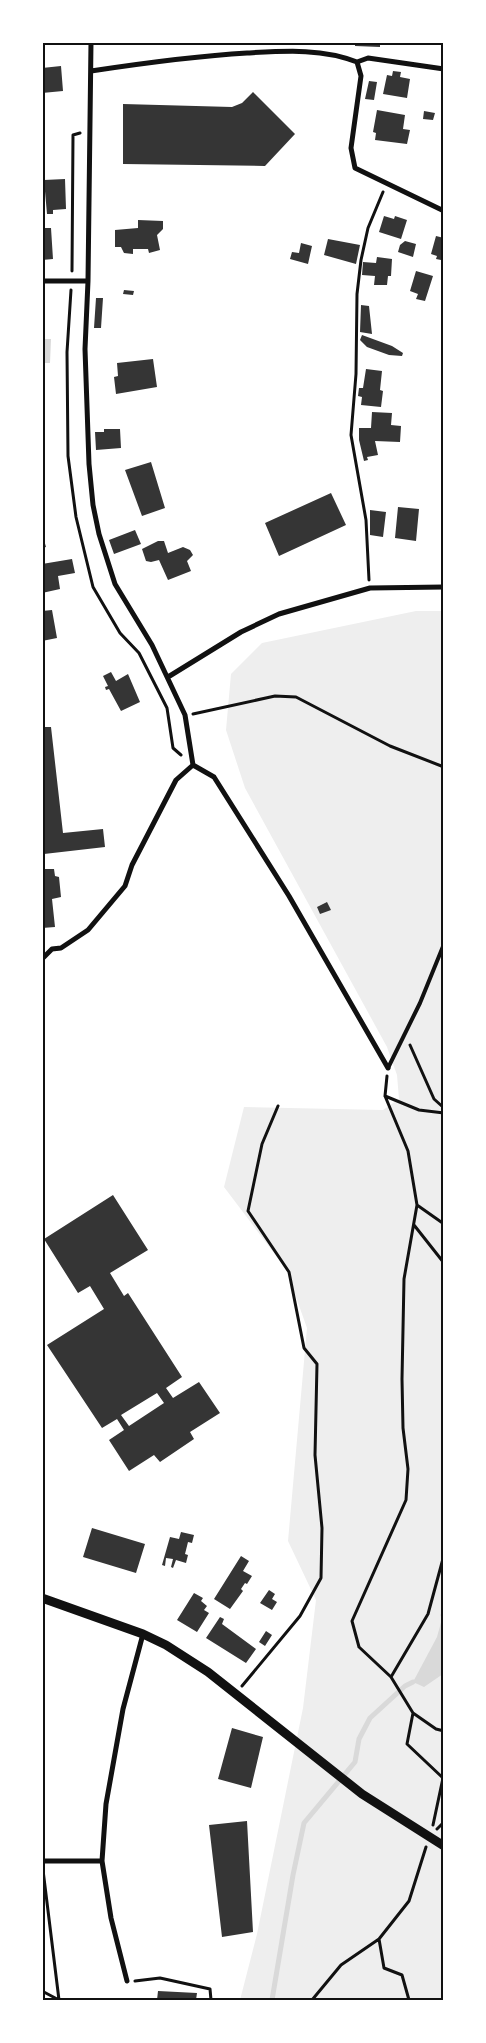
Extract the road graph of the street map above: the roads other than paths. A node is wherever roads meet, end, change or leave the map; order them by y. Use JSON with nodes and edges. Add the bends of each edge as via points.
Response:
{"nodes":[{"id":1,"x":91,"y":42,"type":"edge"},
{"id":2,"x":357,"y":62,"type":"junction"},
{"id":3,"x":444,"y":69,"type":"edge"},
{"id":4,"x":92,"y":71,"type":"junction"},
{"id":5,"x":444,"y":211,"type":"edge"},
{"id":6,"x":42,"y":281,"type":"edge"},
{"id":7,"x":88,"y":282,"type":"junction"},
{"id":8,"x":444,"y":587,"type":"edge"},
{"id":9,"x":168,"y":677,"type":"junction"},
{"id":10,"x":193,"y":766,"type":"junction"},
{"id":11,"x":444,"y":944,"type":"edge"},
{"id":12,"x":42,"y":960,"type":"edge"},
{"id":13,"x":388,"y":1068,"type":"joint"},
{"id":14,"x":42,"y":1598,"type":"edge"},
{"id":15,"x":143,"y":1634,"type":"junction"},
{"id":16,"x":444,"y":1846,"type":"edge"},
{"id":17,"x":102,"y":1861,"type":"junction"},
{"id":18,"x":42,"y":1862,"type":"edge"},
{"id":19,"x":127,"y":1982,"type":"road end"}],
"edges":[{"from":1,"to":4,"type":"street"},
{"from":2,"to":3,"type":"street","via":[[368,58]]},
{"from":2,"to":4,"type":"street","via":[[343,56],[296,50],[190,56]]},
{"from":2,"to":5,"type":"street","via":[[361,76],[351,148],[355,168]]},
{"from":4,"to":7,"type":"street"},
{"from":6,"to":7,"type":"street"},
{"from":7,"to":9,"type":"street","via":[[85,348],[94,512],[115,584]]},
{"from":8,"to":9,"type":"street","via":[[370,588],[278,614],[240,632]]},
{"from":9,"to":10,"type":"street","via":[[185,715]]},
{"from":10,"to":12,"type":"street","via":[[176,780],[132,865],[125,886],[88,930],[61,948],[52,949]]},
{"from":10,"to":13,"type":"street","via":[[214,777],[290,896]]},
{"from":11,"to":13,"type":"lane"},
{"from":14,"to":15,"type":"street"},
{"from":15,"to":16,"type":"street","via":[[203,1669],[357,1791]]},
{"from":15,"to":17,"type":"street","via":[[123,1709],[106,1804]]},
{"from":17,"to":18,"type":"street"},
{"from":17,"to":19,"type":"street","via":[[111,1918]]}]}
